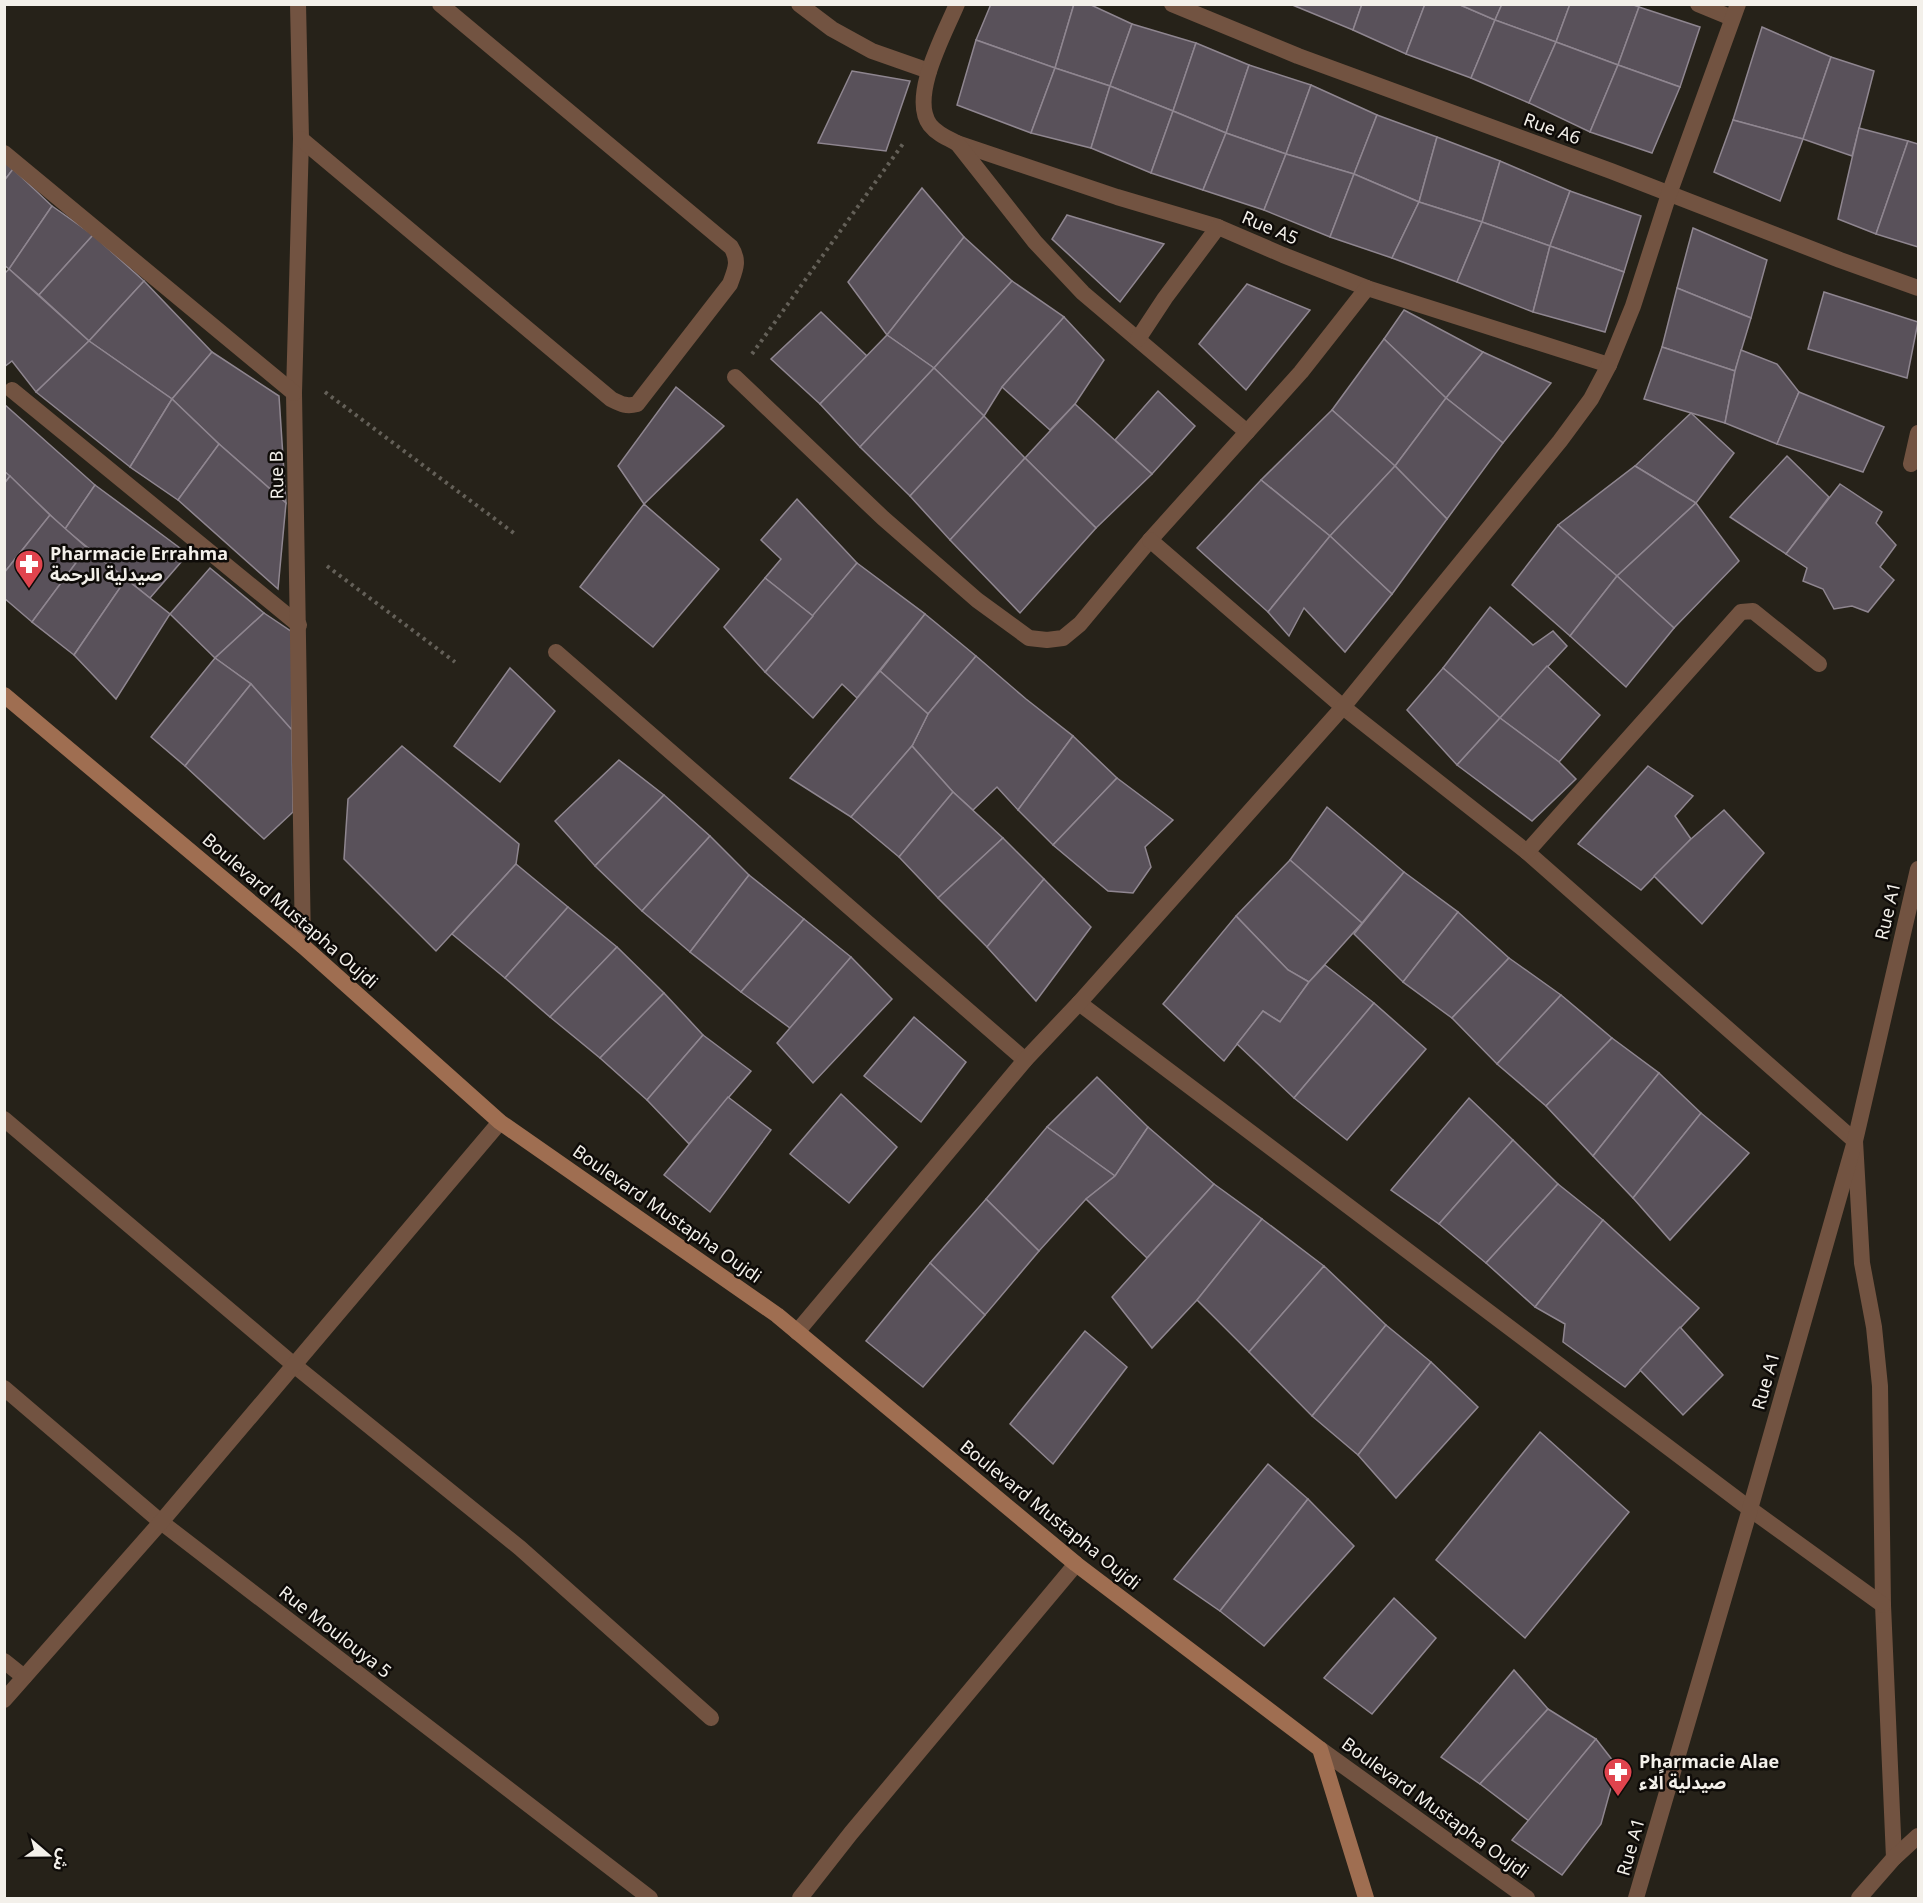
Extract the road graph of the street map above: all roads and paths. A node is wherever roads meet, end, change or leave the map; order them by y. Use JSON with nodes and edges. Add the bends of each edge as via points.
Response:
{"nodes":[{"id":1,"x":298,"y":4,"type":"edge"},
{"id":2,"x":441,"y":4,"type":"edge"},
{"id":3,"x":800,"y":4,"type":"edge"},
{"id":4,"x":957,"y":4,"type":"edge"},
{"id":5,"x":1172,"y":4,"type":"edge"},
{"id":6,"x":1698,"y":4,"type":"edge"},
{"id":7,"x":1735,"y":11,"type":"edge"},
{"id":8,"x":929,"y":71,"type":"junction"},
{"id":9,"x":924,"y":114,"type":"junction"},
{"id":10,"x":301,"y":139,"type":"junction"},
{"id":11,"x":957,"y":143,"type":"junction"},
{"id":12,"x":4,"y":153,"type":"edge"},
{"id":13,"x":1669,"y":194,"type":"junction"},
{"id":14,"x":1218,"y":227,"type":"junction"},
{"id":15,"x":1367,"y":288,"type":"junction"},
{"id":16,"x":1918,"y":288,"type":"edge"},
{"id":17,"x":1138,"y":339,"type":"junction"},
{"id":18,"x":1610,"y":365,"type":"junction"},
{"id":19,"x":295,"y":370,"type":"junction"},
{"id":20,"x":735,"y":377,"type":"joint"},
{"id":21,"x":12,"y":390,"type":"dead end"},
{"id":22,"x":294,"y":393,"type":"junction"},
{"id":23,"x":1247,"y":432,"type":"junction"},
{"id":24,"x":1918,"y":433,"type":"edge"},
{"id":25,"x":1911,"y":464,"type":"dead end"},
{"id":26,"x":515,"y":534,"type":"dead end"},
{"id":27,"x":1150,"y":540,"type":"junction"},
{"id":28,"x":298,"y":544,"type":"junction"},
{"id":29,"x":299,"y":625,"type":"junction"},
{"id":30,"x":556,"y":652,"type":"dead end"},
{"id":31,"x":455,"y":662,"type":"dead end"},
{"id":32,"x":1819,"y":664,"type":"dead end"},
{"id":33,"x":4,"y":695,"type":"edge"},
{"id":34,"x":1343,"y":707,"type":"junction"},
{"id":35,"x":1527,"y":852,"type":"junction"},
{"id":36,"x":1918,"y":869,"type":"edge"},
{"id":37,"x":303,"y":946,"type":"junction"},
{"id":38,"x":1079,"y":1003,"type":"junction"},
{"id":39,"x":1025,"y":1060,"type":"junction"},
{"id":40,"x":4,"y":1119,"type":"edge"},
{"id":41,"x":500,"y":1122,"type":"junction"},
{"id":42,"x":1855,"y":1140,"type":"junction"},
{"id":43,"x":797,"y":1332,"type":"junction"},
{"id":44,"x":294,"y":1365,"type":"junction"},
{"id":45,"x":4,"y":1388,"type":"edge"},
{"id":46,"x":1750,"y":1509,"type":"junction"},
{"id":47,"x":162,"y":1522,"type":"junction"},
{"id":48,"x":1076,"y":1564,"type":"junction"},
{"id":49,"x":1883,"y":1605,"type":"junction"},
{"id":50,"x":4,"y":1661,"type":"edge"},
{"id":51,"x":24,"y":1677,"type":"junction"},
{"id":52,"x":4,"y":1700,"type":"edge"},
{"id":53,"x":711,"y":1718,"type":"dead end"},
{"id":54,"x":1320,"y":1749,"type":"junction"},
{"id":55,"x":1918,"y":1836,"type":"edge"},
{"id":56,"x":1894,"y":1858,"type":"junction"},
{"id":57,"x":650,"y":1899,"type":"edge"},
{"id":58,"x":800,"y":1899,"type":"edge"},
{"id":59,"x":1366,"y":1899,"type":"edge"},
{"id":60,"x":1527,"y":1899,"type":"edge"},
{"id":61,"x":1636,"y":1899,"type":"edge"},
{"id":62,"x":1859,"y":1899,"type":"edge"}],
"edges":[{"from":1,"to":10,"type":"street","name":"Rue B"},
{"from":2,"to":10,"type":"street","via":[[736,255],[730,284],[637,404],[622,405],[611,399]]},
{"from":3,"to":8,"type":"street","via":[[832,29],[872,51]]},
{"from":4,"to":8,"type":"street"},
{"from":5,"to":13,"type":"street","name":"Rue A6","via":[[1298,56]]},
{"from":6,"to":7,"type":"street"},
{"from":7,"to":13,"type":"street"},
{"from":8,"to":9,"type":"street","via":[[923,90]]},
{"from":9,"to":11,"type":"street","name":"Rue A5","via":[[941,135]]},
{"from":9,"to":20,"type":"path"},
{"from":10,"to":19,"type":"street","name":"Rue B"},
{"from":11,"to":14,"type":"street","name":"Rue A5"},
{"from":11,"to":17,"type":"street","via":[[1035,242],[1083,293]]},
{"from":12,"to":22,"type":"street"},
{"from":13,"to":16,"type":"street","name":"Rue A6"},
{"from":13,"to":18,"type":"street"},
{"from":14,"to":15,"type":"street","name":"Rue A5"},
{"from":14,"to":17,"type":"street"},
{"from":15,"to":18,"type":"street","name":"Rue A5"},
{"from":15,"to":23,"type":"street","via":[[1301,372]]},
{"from":17,"to":23,"type":"street"},
{"from":18,"to":34,"type":"street","via":[[1592,399],[1560,441]]},
{"from":19,"to":22,"type":"street","name":"Rue B"},
{"from":19,"to":26,"type":"path"},
{"from":20,"to":27,"type":"street","via":[[883,518],[977,600],[1029,638],[1063,638],[1080,624]]},
{"from":21,"to":29,"type":"street"},
{"from":22,"to":28,"type":"street","name":"Rue B"},
{"from":23,"to":27,"type":"street"},
{"from":24,"to":25,"type":"street"},
{"from":27,"to":34,"type":"street"},
{"from":28,"to":29,"type":"street","name":"Rue B"},
{"from":28,"to":31,"type":"path"},
{"from":29,"to":37,"type":"street","name":"Rue B"},
{"from":30,"to":39,"type":"street"},
{"from":32,"to":35,"type":"street","via":[[1753,611],[1741,612]]},
{"from":33,"to":37,"type":"main road","name":"Boulevard Mustapha Oujdi"},
{"from":34,"to":35,"type":"street"},
{"from":34,"to":38,"type":"street"},
{"from":35,"to":42,"type":"street"},
{"from":36,"to":42,"type":"street","name":"Rue A1"},
{"from":37,"to":41,"type":"main road","name":"Boulevard Mustapha Oujdi"},
{"from":38,"to":39,"type":"street"},
{"from":38,"to":46,"type":"street"},
{"from":39,"to":43,"type":"street"},
{"from":40,"to":44,"type":"street"},
{"from":41,"to":43,"type":"main road","name":"Boulevard Mustapha Oujdi"},
{"from":41,"to":44,"type":"street"},
{"from":42,"to":46,"type":"street","name":"Rue A1"},
{"from":42,"to":49,"type":"street","via":[[1862,1263],[1880,1386]]},
{"from":43,"to":48,"type":"main road","name":"Boulevard Mustapha Oujdi"},
{"from":44,"to":47,"type":"street"},
{"from":44,"to":53,"type":"street","via":[[520,1548]]},
{"from":45,"to":47,"type":"street","name":"Rue Moulouya 5"},
{"from":46,"to":49,"type":"street"},
{"from":46,"to":61,"type":"street","name":"Rue A1"},
{"from":47,"to":51,"type":"street"},
{"from":47,"to":57,"type":"street","name":"Rue Moulouya 5"},
{"from":48,"to":54,"type":"main road","name":"Boulevard Mustapha Oujdi"},
{"from":48,"to":58,"type":"street"},
{"from":49,"to":56,"type":"street"},
{"from":50,"to":51,"type":"street"},
{"from":51,"to":52,"type":"street"},
{"from":54,"to":59,"type":"main road","name":"Boulevard Mustapha Oujdi"},
{"from":54,"to":60,"type":"street","name":"Boulevard Mustapha Oujdi"},
{"from":55,"to":56,"type":"street"},
{"from":56,"to":62,"type":"street"}]}
